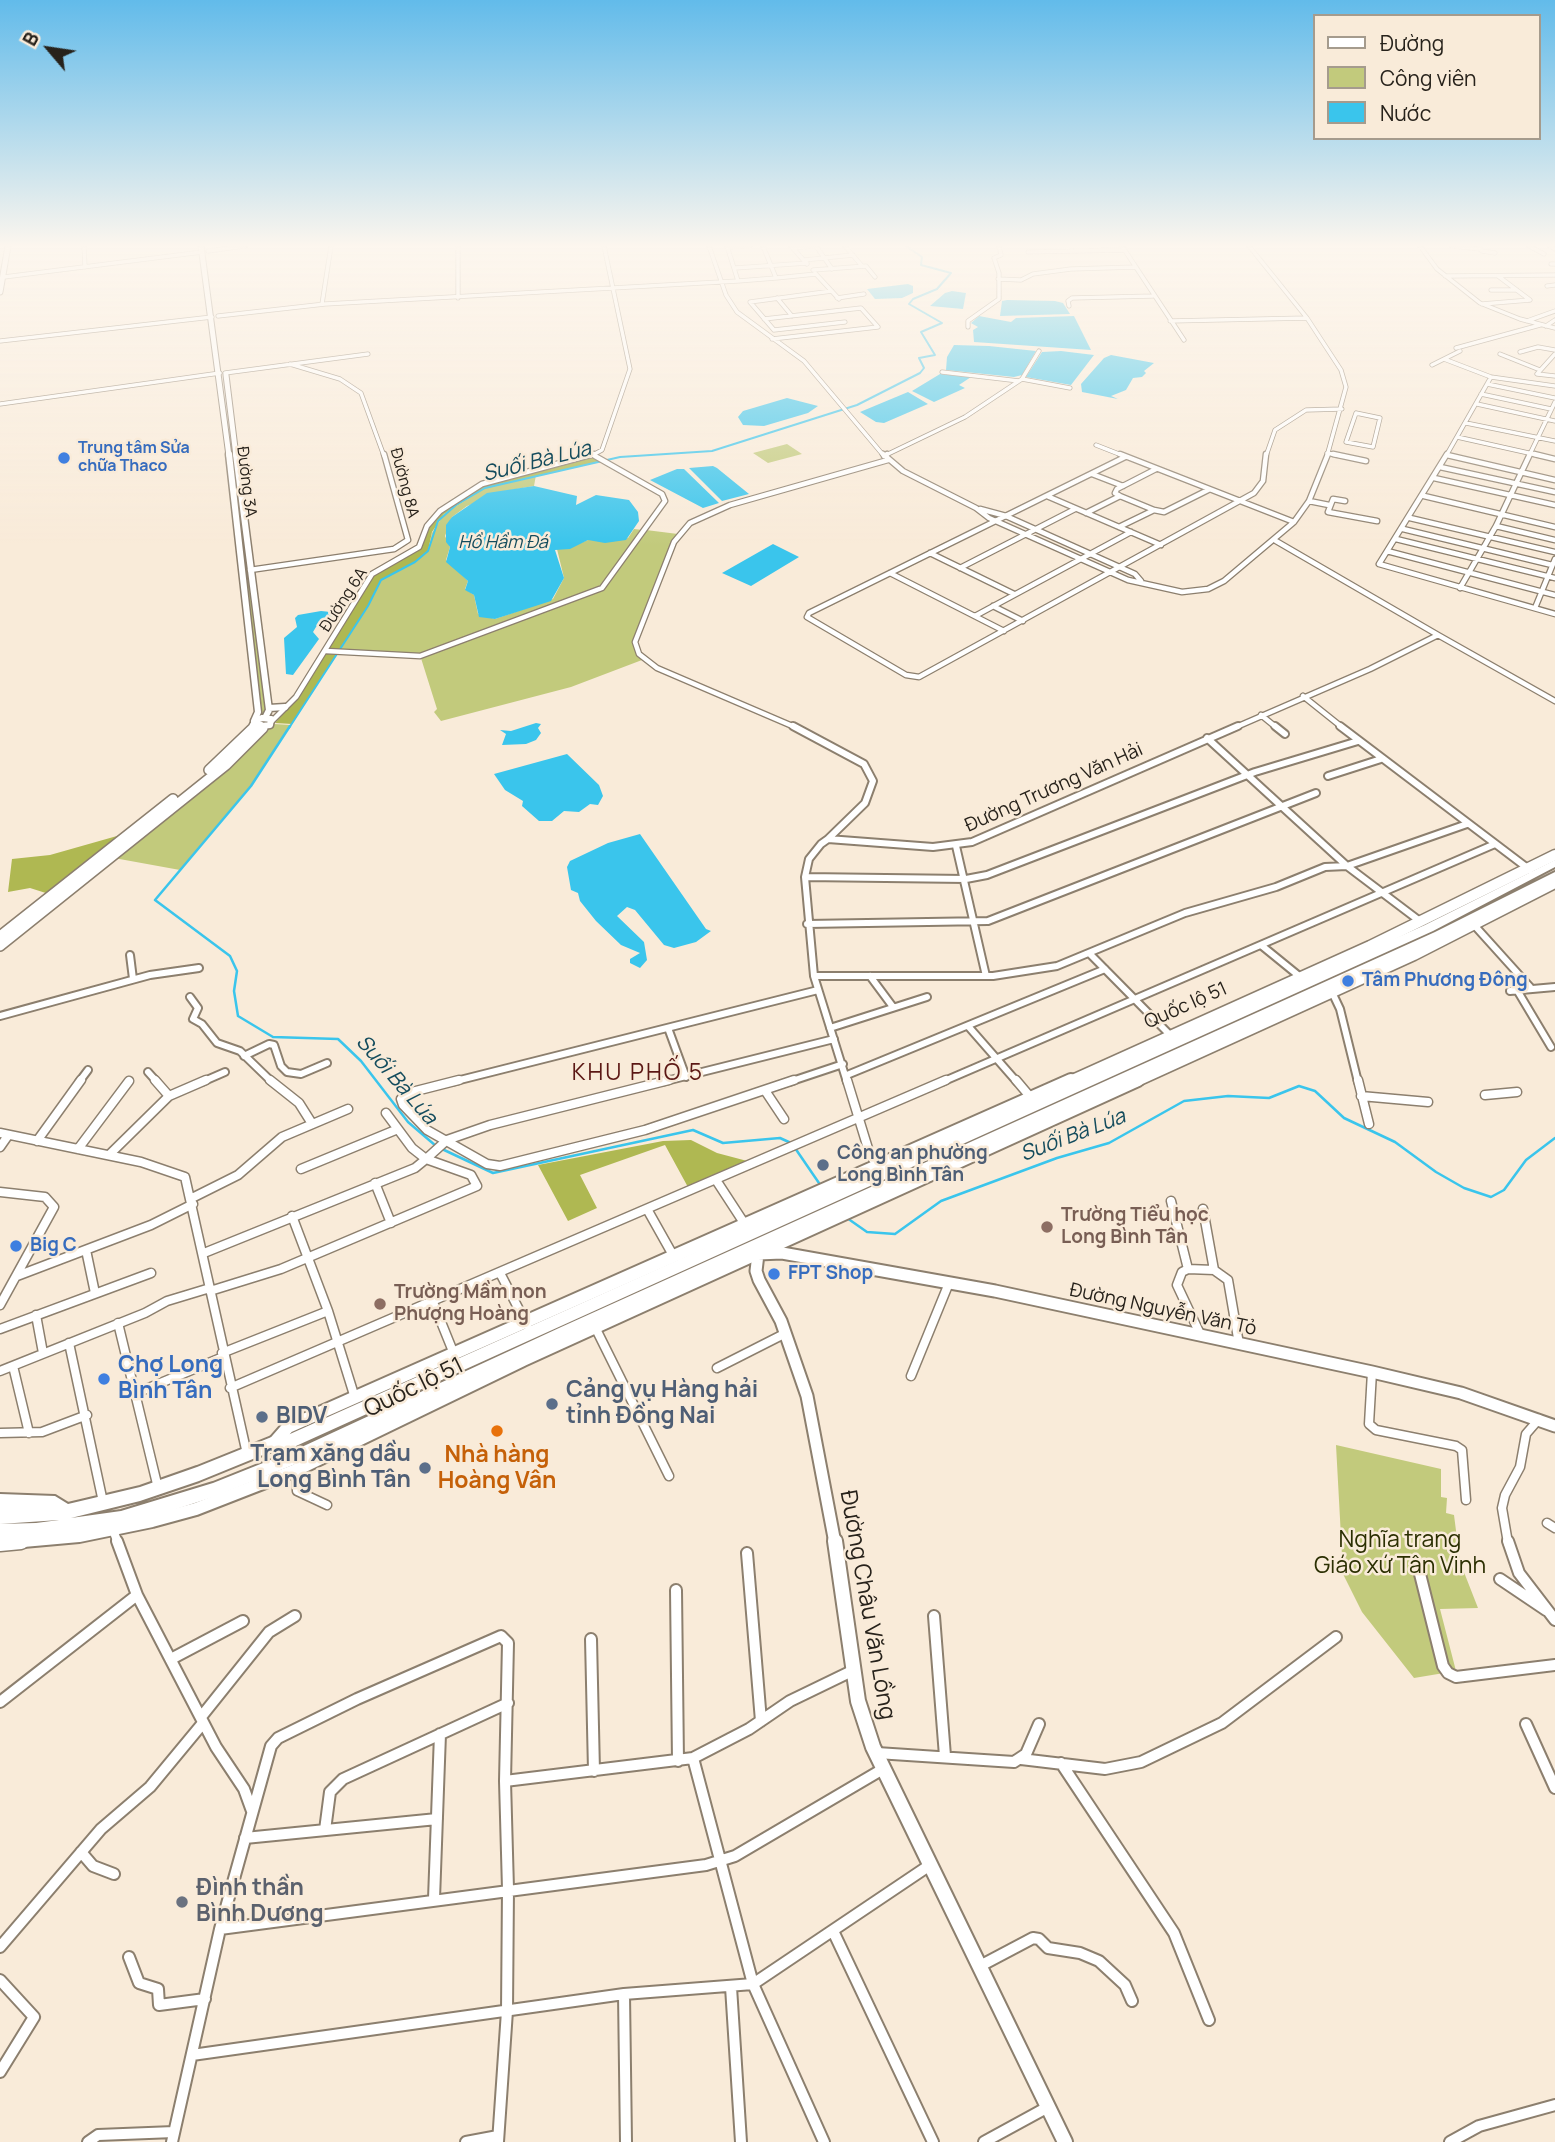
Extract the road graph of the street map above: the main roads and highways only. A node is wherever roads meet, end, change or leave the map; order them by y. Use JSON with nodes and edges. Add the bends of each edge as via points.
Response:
{"nodes":[{"id":1,"x":1555,"y":855,"type":"edge"},
{"id":2,"x":1555,"y":863,"type":"edge"},
{"id":3,"x":1531,"y":871,"type":"junction"},
{"id":4,"x":1555,"y":875,"type":"edge"},
{"id":5,"x":1555,"y":883,"type":"edge"},
{"id":6,"x":1434,"y":931,"type":"junction"},
{"id":7,"x":887,"y":1178,"type":"junction"},
{"id":8,"x":840,"y":1200,"type":"junction"},
{"id":9,"x":823,"y":1208,"type":"junction"},
{"id":10,"x":749,"y":1238,"type":"junction"},
{"id":11,"x":529,"y":1328,"type":"junction"},
{"id":12,"x":274,"y":1443,"type":"junction"},
{"id":13,"x":0,"y":1502,"type":"edge"},
{"id":14,"x":66,"y":1512,"type":"junction"},
{"id":15,"x":0,"y":1516,"type":"edge"},
{"id":16,"x":113,"y":1525,"type":"junction"},
{"id":17,"x":0,"y":1532,"type":"edge"},
{"id":18,"x":0,"y":1543,"type":"edge"}],
"edges":[{"from":1,"to":3,"type":"main road","name":"Quốc lộ 51"},
{"from":2,"to":3,"type":"highway","name":"Quốc lộ 51"},
{"from":3,"to":6,"type":"highway","name":"Quốc lộ 51"},
{"from":4,"to":6,"type":"highway","name":"Quốc lộ 51"},
{"from":5,"to":6,"type":"main road","name":"Quốc lộ 51","via":[[1475,926]]},
{"from":6,"to":7,"type":"highway","name":"Quốc lộ 51","via":[[1304,980],[1033,1101]]},
{"from":6,"to":7,"type":"highway","name":"Quốc lộ 51","via":[[1330,989],[1139,1075]]},
{"from":7,"to":8,"type":"highway","name":"Quốc lộ 51"},
{"from":7,"to":8,"type":"main road","name":"Quốc lộ 51"},
{"from":8,"to":9,"type":"highway","name":"Quốc lộ 51"},
{"from":8,"to":9,"type":"main road"},
{"from":9,"to":10,"type":"highway","name":"Quốc lộ 51"},
{"from":10,"to":11,"type":"highway","name":"Quốc lộ 51"},
{"from":10,"to":11,"type":"main road","name":"Quốc lộ 51","via":[[674,1257]]},
{"from":10,"to":16,"type":"highway","name":"Quốc lộ 51","via":[[298,1456]]},
{"from":10,"to":16,"type":"main road","name":"Quốc lộ 51","via":[[595,1327],[296,1470],[196,1509]]},
{"from":11,"to":12,"type":"highway","name":"Quốc lộ 51","via":[[291,1441]]},
{"from":11,"to":12,"type":"main road","name":"Quốc lộ 51","via":[[454,1354],[288,1427]]},
{"from":12,"to":14,"type":"highway","name":"Quốc lộ 51","via":[[158,1488]]},
{"from":13,"to":14,"type":"highway","via":[[55,1504]]},
{"from":14,"to":15,"type":"highway","name":"Quốc lộ 51"},
{"from":16,"to":17,"type":"highway","name":"Quốc lộ 51"},
{"from":16,"to":18,"type":"main road","name":"Quốc lộ 51"}]}
